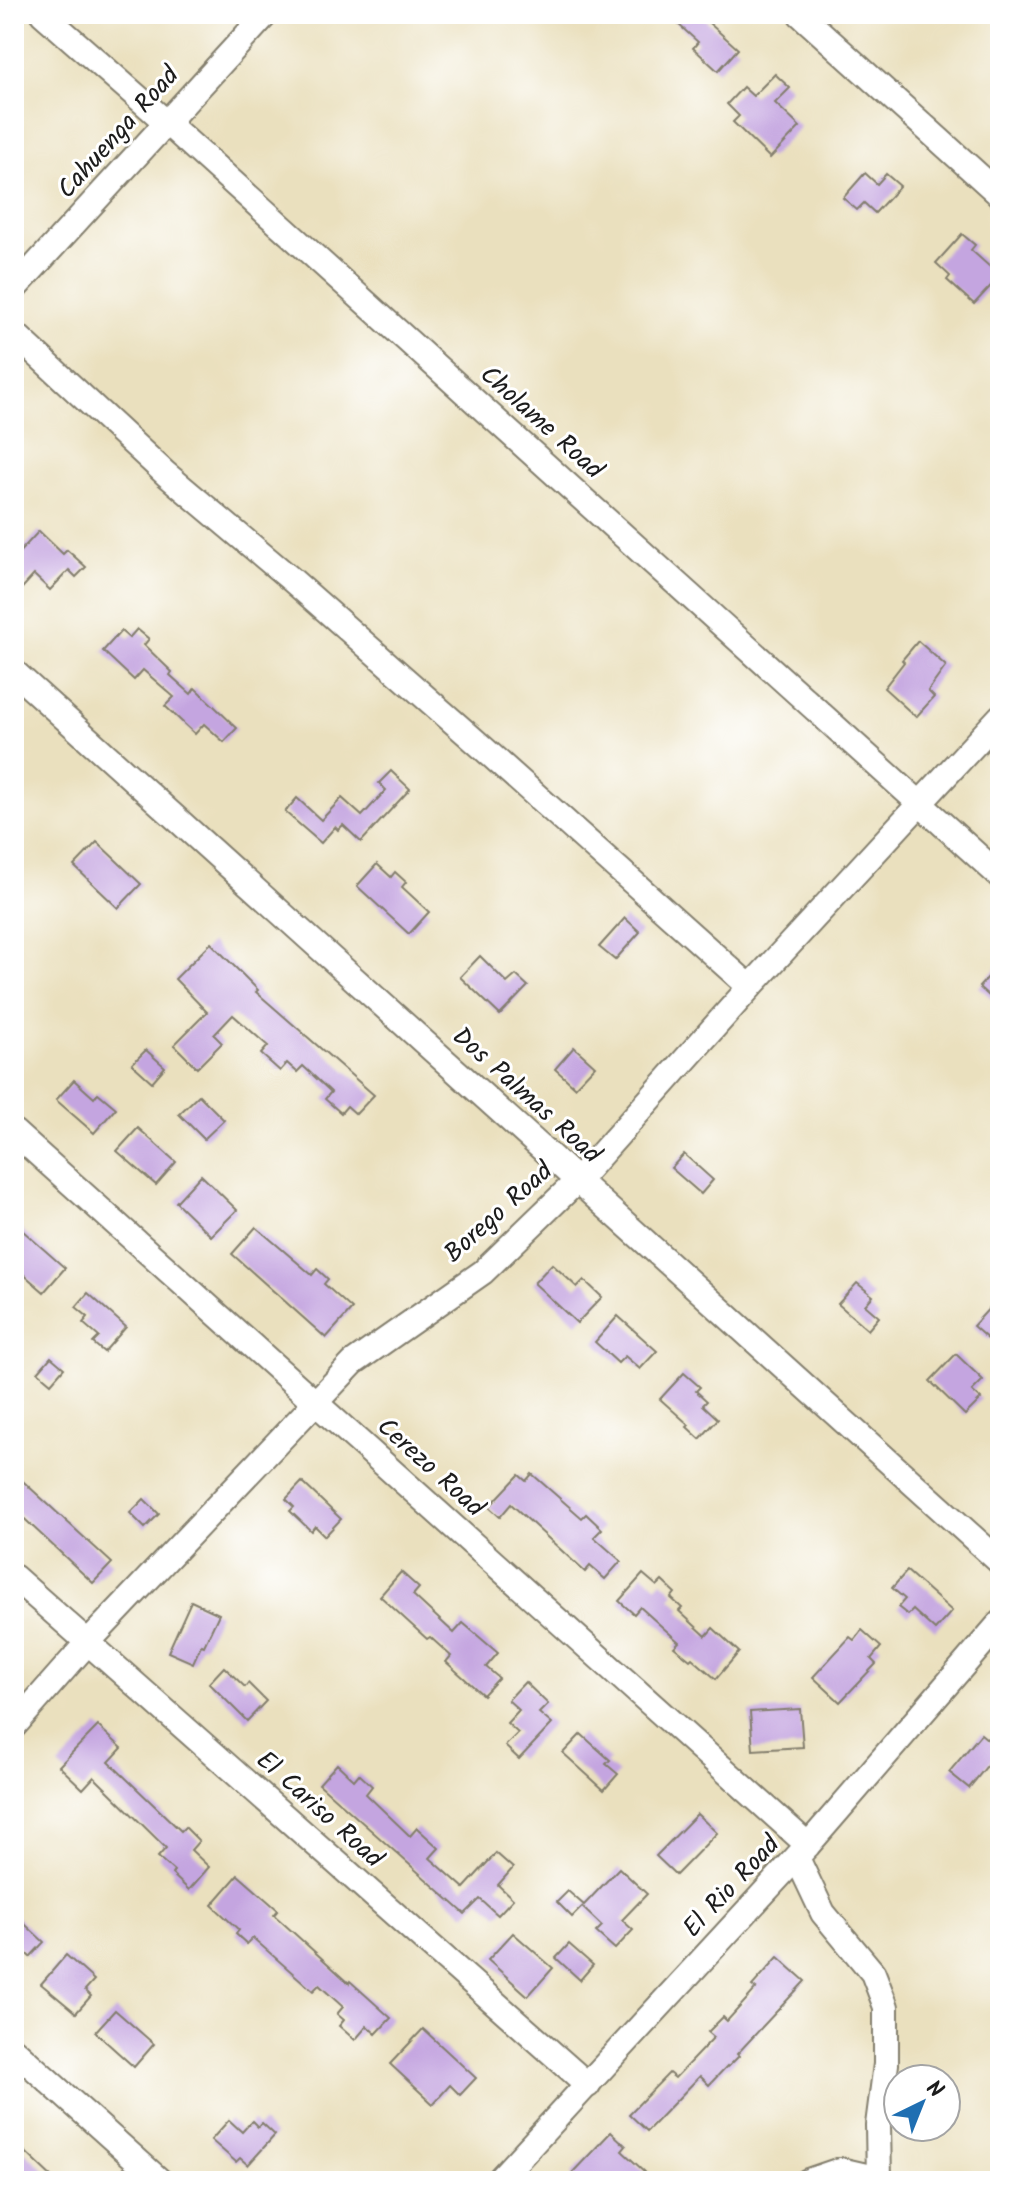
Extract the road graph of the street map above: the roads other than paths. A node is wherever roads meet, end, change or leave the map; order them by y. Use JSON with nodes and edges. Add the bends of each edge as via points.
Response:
{"nodes":[{"id":1,"x":43,"y":14,"type":"edge"},
{"id":2,"x":266,"y":14,"type":"edge"},
{"id":3,"x":800,"y":14,"type":"edge"},
{"id":4,"x":167,"y":123,"type":"junction"},
{"id":5,"x":1000,"y":195,"type":"edge"},
{"id":6,"x":14,"y":289,"type":"edge"},
{"id":7,"x":14,"y":333,"type":"edge"},
{"id":8,"x":14,"y":672,"type":"edge"},
{"id":9,"x":1000,"y":717,"type":"edge"},
{"id":10,"x":920,"y":803,"type":"junction"},
{"id":11,"x":1000,"y":876,"type":"edge"},
{"id":12,"x":750,"y":987,"type":"junction"},
{"id":13,"x":14,"y":1132,"type":"edge"},
{"id":14,"x":578,"y":1180,"type":"junction"},
{"id":15,"x":315,"y":1401,"type":"junction"},
{"id":16,"x":1000,"y":1562,"type":"edge"},
{"id":17,"x":14,"y":1577,"type":"edge"},
{"id":18,"x":1000,"y":1623,"type":"edge"},
{"id":19,"x":88,"y":1642,"type":"junction"},
{"id":20,"x":14,"y":1726,"type":"edge"},
{"id":21,"x":802,"y":1852,"type":"junction"},
{"id":22,"x":14,"y":2050,"type":"edge"},
{"id":23,"x":588,"y":2085,"type":"junction"},
{"id":24,"x":883,"y":2180,"type":"edge"},
{"id":25,"x":160,"y":2181,"type":"edge"},
{"id":26,"x":498,"y":2181,"type":"edge"},
{"id":27,"x":808,"y":2181,"type":"edge"}],
"edges":[{"from":1,"to":4,"type":"street","name":"Cholame Road"},
{"from":2,"to":4,"type":"street","name":"Cahuenga Road"},
{"from":3,"to":5,"type":"street"},
{"from":4,"to":6,"type":"street","name":"Cahuenga Road"},
{"from":4,"to":10,"type":"street","name":"Cholame Road"},
{"from":7,"to":12,"type":"street","via":[[166,474]]},
{"from":8,"to":14,"type":"street","name":"Dos Palmas Road"},
{"from":9,"to":10,"type":"street","name":"Borego Road"},
{"from":10,"to":11,"type":"street","name":"Cholame Road"},
{"from":10,"to":12,"type":"street","name":"Borego Road"},
{"from":12,"to":14,"type":"street","name":"Borego Road"},
{"from":13,"to":15,"type":"street","name":"Cerezo Road"},
{"from":14,"to":15,"type":"street","name":"Borego Road","via":[[483,1272],[353,1363]]},
{"from":14,"to":16,"type":"street","name":"Dos Palmas Road"},
{"from":15,"to":19,"type":"street","name":"Borego Road"},
{"from":15,"to":21,"type":"street","name":"Cerezo Road"},
{"from":17,"to":19,"type":"street","name":"El Cariso Road"},
{"from":18,"to":21,"type":"street","name":"El Rio Road"},
{"from":19,"to":20,"type":"street","name":"Borego Road"},
{"from":19,"to":23,"type":"street","name":"El Cariso Road"},
{"from":21,"to":23,"type":"street","name":"El Rio Road"},
{"from":21,"to":24,"type":"street","via":[[823,1913],[873,1973],[886,2007],[878,2125]]},
{"from":22,"to":25,"type":"street"},
{"from":23,"to":26,"type":"street","name":"El Rio Road"},
{"from":24,"to":27,"type":"street","via":[[840,2170]]}]}
